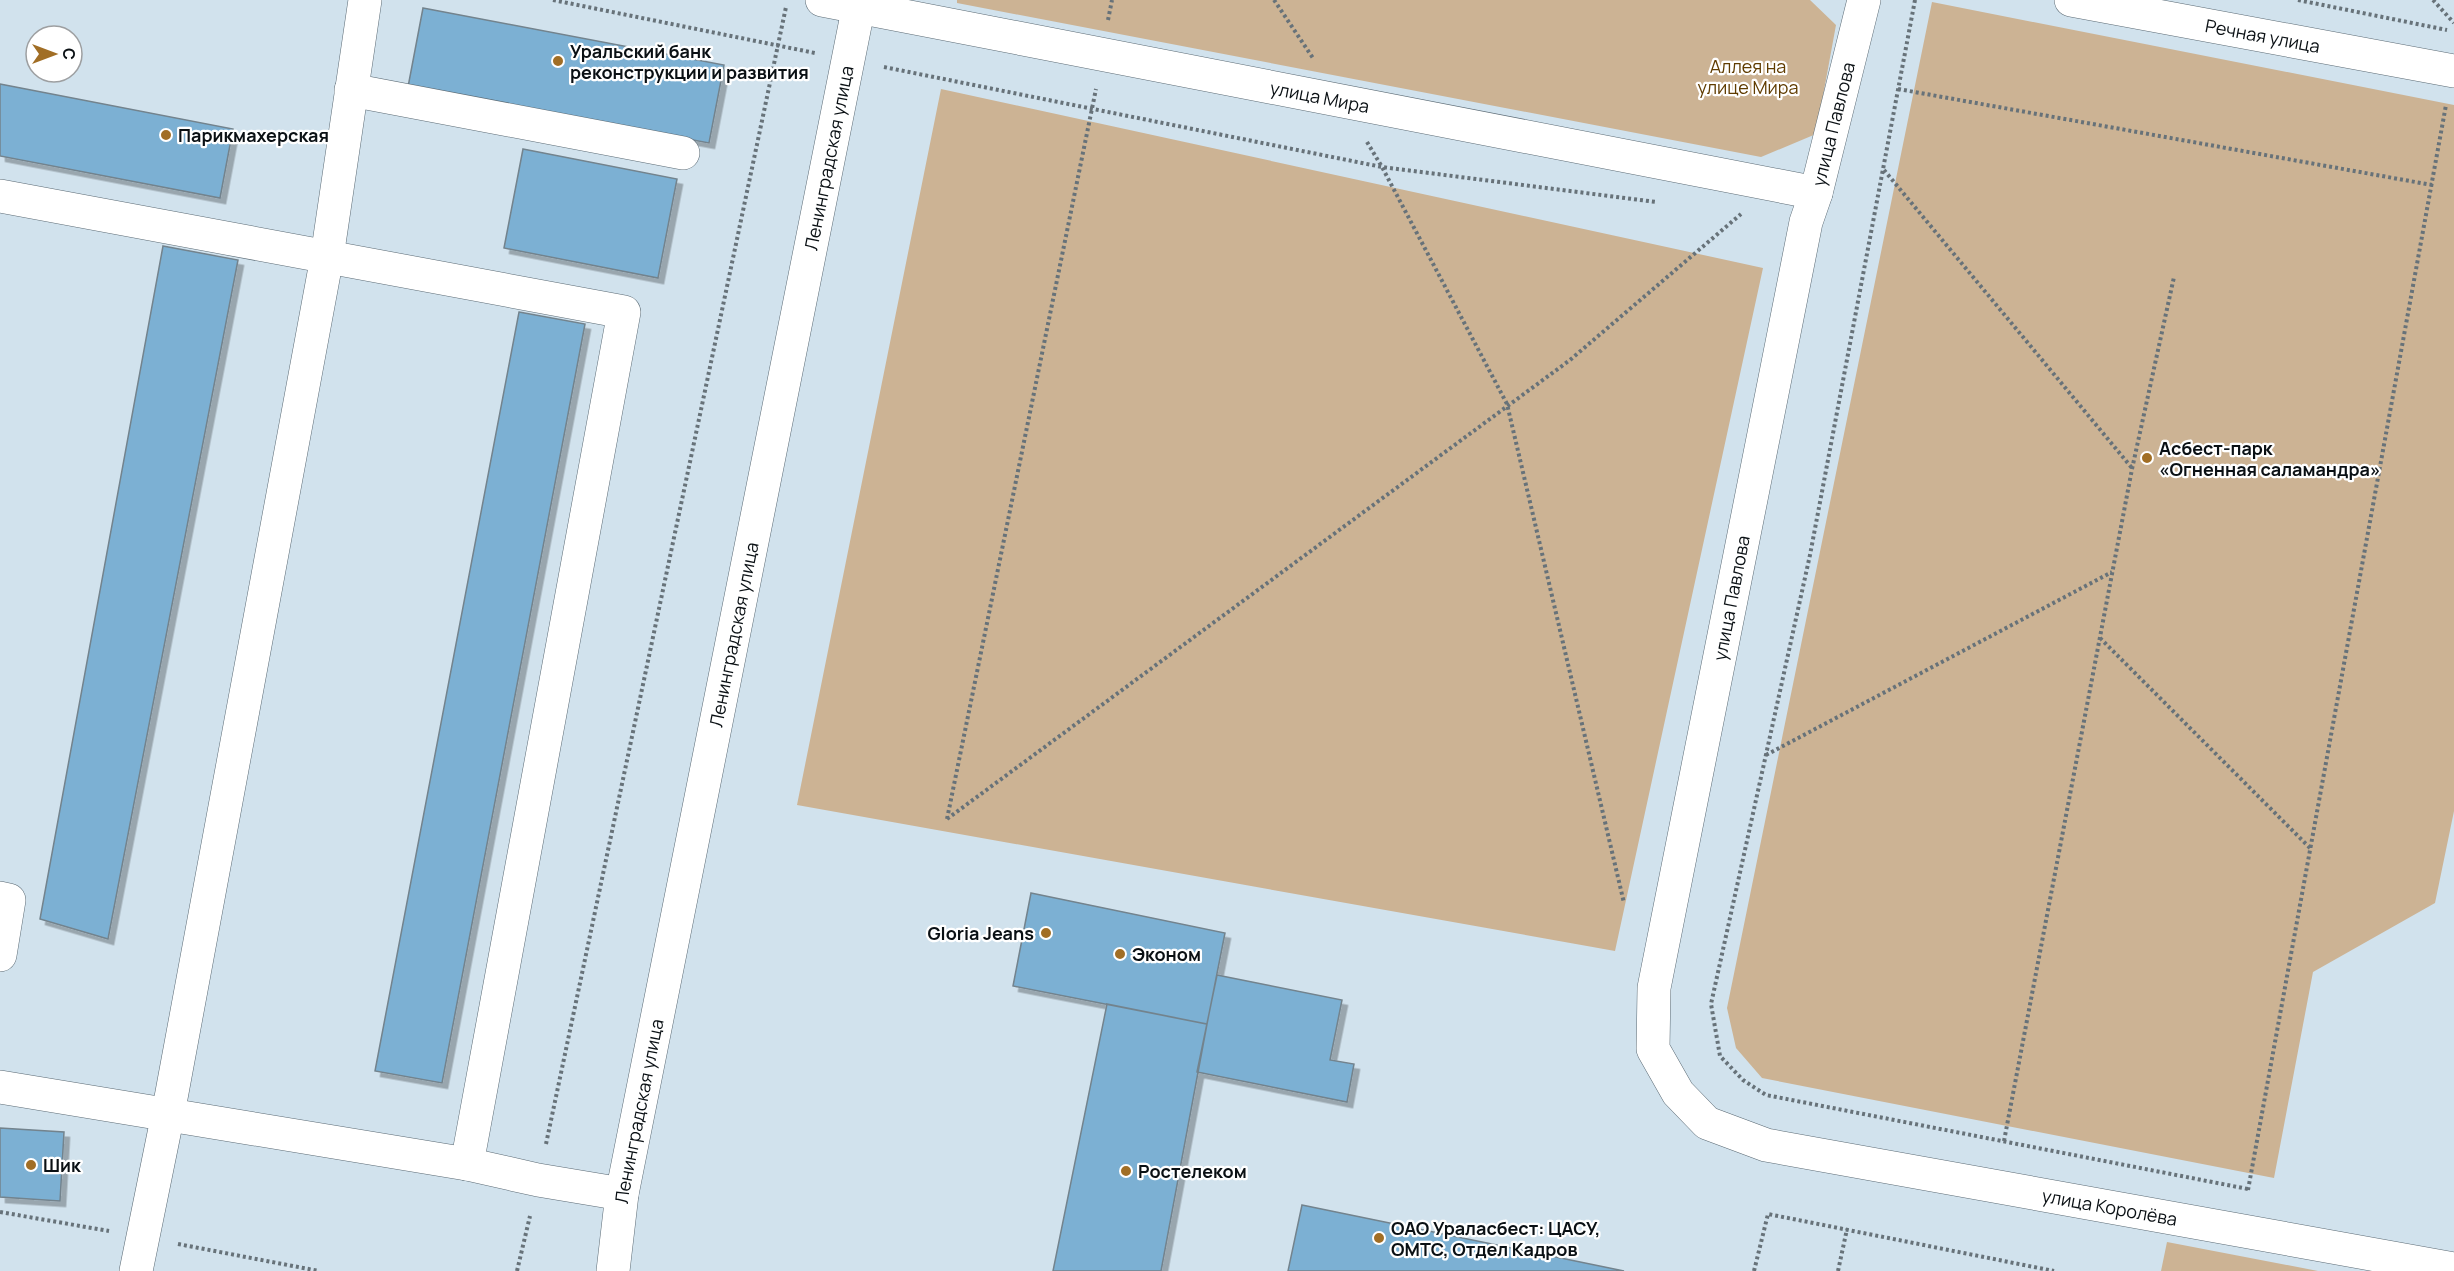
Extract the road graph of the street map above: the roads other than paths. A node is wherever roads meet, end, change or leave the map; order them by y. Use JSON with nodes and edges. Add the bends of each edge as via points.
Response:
{"nodes":[{"id":1,"x":365,"y":0,"type":"edge"},
{"id":2,"x":822,"y":0,"type":"edge"},
{"id":3,"x":1864,"y":0,"type":"edge"},
{"id":4,"x":2071,"y":0,"type":"edge"},
{"id":5,"x":859,"y":4,"type":"edge"},
{"id":6,"x":2453,"y":71,"type":"edge"},
{"id":7,"x":351,"y":90,"type":"junction"},
{"id":8,"x":683,"y":153,"type":"dead end"},
{"id":9,"x":1816,"y":193,"type":"junction"},
{"id":10,"x":0,"y":196,"type":"edge"},
{"id":11,"x":327,"y":257,"type":"junction"},
{"id":12,"x":0,"y":898,"type":"edge"},
{"id":13,"x":0,"y":955,"type":"edge"},
{"id":14,"x":0,"y":1087,"type":"edge"},
{"id":15,"x":168,"y":1114,"type":"junction"},
{"id":16,"x":1766,"y":1145,"type":"joint"},
{"id":17,"x":467,"y":1164,"type":"junction"},
{"id":18,"x":622,"y":1194,"type":"junction"},
{"id":19,"x":2434,"y":1268,"type":"edge"},
{"id":20,"x":136,"y":1271,"type":"edge"},
{"id":21,"x":613,"y":1271,"type":"edge"}],
"edges":[{"from":1,"to":7,"type":"street"},
{"from":2,"to":5,"type":"street","name":"улица Мира"},
{"from":3,"to":9,"type":"street","name":"улица Павлова"},
{"from":4,"to":6,"type":"street","name":"Речная улица"},
{"from":5,"to":9,"type":"street","name":"улица Мира"},
{"from":5,"to":18,"type":"street","name":"Ленинградская улица"},
{"from":7,"to":8,"type":"street"},
{"from":7,"to":11,"type":"street"},
{"from":9,"to":16,"type":"street","name":"улица Павлова","via":[[1806,222],[1654,988],[1653,1049],[1678,1093],[1707,1123]]},
{"from":10,"to":11,"type":"street"},
{"from":11,"to":15,"type":"street"},
{"from":11,"to":17,"type":"street","via":[[624,312]]},
{"from":12,"to":13,"type":"street","via":[[9,900]]},
{"from":14,"to":15,"type":"street"},
{"from":15,"to":17,"type":"street"},
{"from":15,"to":20,"type":"street"},
{"from":16,"to":19,"type":"street","name":"улица Королёва"},
{"from":17,"to":18,"type":"street"},
{"from":18,"to":21,"type":"street","name":"Ленинградская улица"}]}
